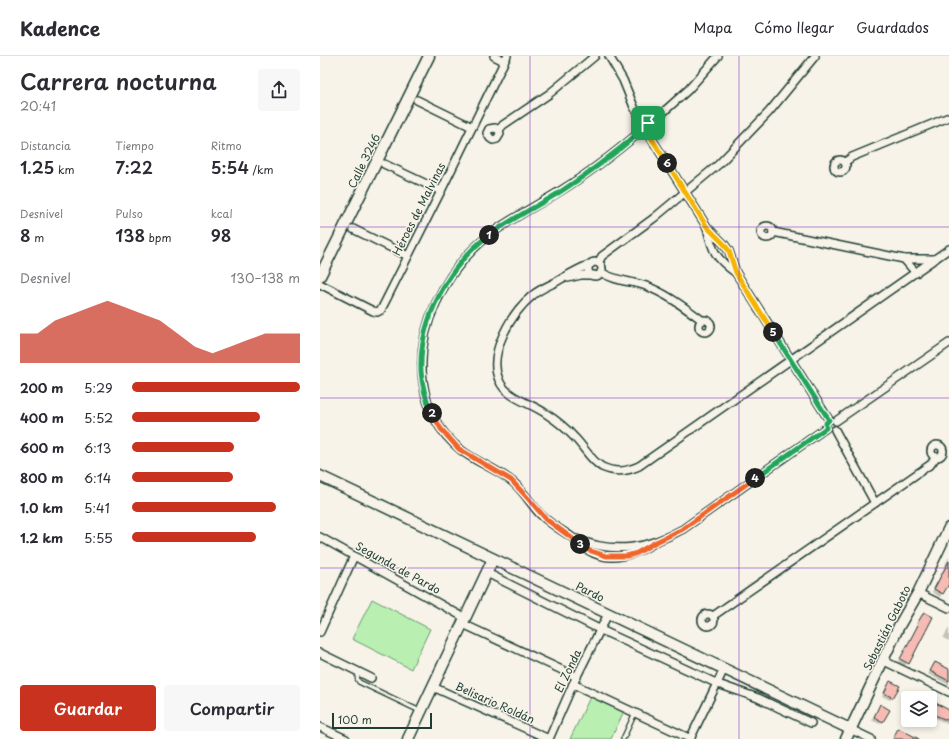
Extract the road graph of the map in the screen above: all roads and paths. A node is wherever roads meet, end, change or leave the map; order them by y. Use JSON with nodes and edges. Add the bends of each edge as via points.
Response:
{"nodes":[{"id":1,"x":429,"y":56,"type":"edge"},
{"id":2,"x":494,"y":56,"type":"edge"},
{"id":3,"x":595,"y":56,"type":"edge"},
{"id":4,"x":609,"y":56,"type":"edge"},
{"id":5,"x":718,"y":56,"type":"edge"},
{"id":6,"x":815,"y":56,"type":"edge"},
{"id":7,"x":505,"y":59,"type":"edge"},
{"id":8,"x":417,"y":100,"type":"dead end"},
{"id":9,"x":949,"y":117,"type":"edge"},
{"id":10,"x":646,"y":124,"type":"junction"},
{"id":11,"x":472,"y":127,"type":"junction"},
{"id":12,"x":498,"y":130,"type":"dead end"},
{"id":13,"x":640,"y":132,"type":"junction"},
{"id":14,"x":648,"y":133,"type":"junction"},
{"id":15,"x":845,"y":162,"type":"dead end"},
{"id":16,"x":384,"y":164,"type":"dead end"},
{"id":17,"x":441,"y":192,"type":"junction"},
{"id":18,"x":685,"y":193,"type":"junction"},
{"id":19,"x":707,"y":227,"type":"junction"},
{"id":20,"x":353,"y":229,"type":"dead end"},
{"id":21,"x":773,"y":232,"type":"dead end"},
{"id":22,"x":949,"y":249,"type":"edge"},
{"id":23,"x":408,"y":256,"type":"junction"},
{"id":24,"x":904,"y":259,"type":"junction"},
{"id":25,"x":935,"y":259,"type":"junction"},
{"id":26,"x":595,"y":263,"type":"junction"},
{"id":27,"x":736,"y":273,"type":"junction"},
{"id":28,"x":916,"y":273,"type":"junction"},
{"id":29,"x":597,"y":274,"type":"junction"},
{"id":30,"x":320,"y":276,"type":"edge"},
{"id":31,"x":556,"y":282,"type":"junction"},
{"id":32,"x":320,"y":284,"type":"edge"},
{"id":33,"x":702,"y":320,"type":"dead end"},
{"id":34,"x":949,"y":342,"type":"edge"},
{"id":35,"x":791,"y":360,"type":"junction"},
{"id":36,"x":832,"y":420,"type":"junction"},
{"id":37,"x":826,"y":428,"type":"junction"},
{"id":38,"x":835,"y":430,"type":"junction"},
{"id":39,"x":936,"y":457,"type":"dead end"},
{"id":40,"x":320,"y":476,"type":"edge"},
{"id":41,"x":875,"y":503,"type":"junction"},
{"id":42,"x":949,"y":528,"type":"edge"},
{"id":43,"x":566,"y":534,"type":"junction"},
{"id":44,"x":320,"y":537,"type":"edge"},
{"id":45,"x":654,"y":543,"type":"junction"},
{"id":46,"x":610,"y":548,"type":"junction"},
{"id":47,"x":354,"y":556,"type":"junction"},
{"id":48,"x":610,"y":557,"type":"junction"},
{"id":49,"x":493,"y":559,"type":"junction"},
{"id":50,"x":487,"y":573,"type":"junction"},
{"id":51,"x":918,"y":593,"type":"junction"},
{"id":52,"x":949,"y":608,"type":"edge"},
{"id":53,"x":608,"y":614,"type":"junction"},
{"id":54,"x":713,"y":616,"type":"dead end"},
{"id":55,"x":323,"y":617,"type":"edge"},
{"id":56,"x":464,"y":621,"type":"junction"},
{"id":57,"x":601,"y":630,"type":"junction"},
{"id":58,"x":320,"y":632,"type":"edge"},
{"id":59,"x":320,"y":653,"type":"edge"},
{"id":60,"x":884,"y":661,"type":"junction"},
{"id":61,"x":724,"y":669,"type":"junction"},
{"id":62,"x":360,"y":672,"type":"junction"},
{"id":63,"x":577,"y":676,"type":"junction"},
{"id":64,"x":371,"y":678,"type":"dead end"},
{"id":65,"x":573,"y":684,"type":"junction"},
{"id":66,"x":718,"y":684,"type":"junction"},
{"id":67,"x":433,"y":687,"type":"junction"},
{"id":68,"x":949,"y":692,"type":"edge"},
{"id":69,"x":421,"y":712,"type":"junction"},
{"id":70,"x":635,"y":713,"type":"junction"},
{"id":71,"x":811,"y":723,"type":"dead end"},
{"id":72,"x":320,"y":727,"type":"edge"},
{"id":73,"x":850,"y":729,"type":"junction"},
{"id":74,"x":346,"y":739,"type":"edge"},
{"id":75,"x":408,"y":739,"type":"edge"},
{"id":76,"x":549,"y":739,"type":"edge"},
{"id":77,"x":623,"y":739,"type":"edge"},
{"id":78,"x":691,"y":739,"type":"edge"},
{"id":79,"x":846,"y":739,"type":"edge"},
{"id":80,"x":871,"y":739,"type":"edge"}],
"edges":[{"from":1,"to":30,"type":"main road","name":"Calle 3246"},
{"from":2,"to":7,"type":"street"},
{"from":3,"to":12,"type":"street","via":[[549,94]]},
{"from":4,"to":10,"type":"street","via":[[623,80],[634,107]]},
{"from":5,"to":10,"type":"street","via":[[688,90]]},
{"from":6,"to":18,"type":"street","via":[[749,134]]},
{"from":7,"to":11,"type":"street","name":"Héroes de Malvinas"},
{"from":8,"to":11,"type":"street"},
{"from":9,"to":15,"type":"street"},
{"from":10,"to":13,"type":"street","via":[[639,128]]},
{"from":10,"to":14,"type":"street","via":[[651,128]]},
{"from":11,"to":17,"type":"street","name":"Héroes de Malvinas"},
{"from":13,"to":14,"type":"street"},
{"from":13,"to":43,"type":"street","via":[[581,178],[503,225],[475,247],[443,290],[430,316],[424,338],[421,358],[422,380],[428,404],[441,429],[467,455],[511,480],[547,520]]},
{"from":14,"to":18,"type":"street"},
{"from":16,"to":17,"type":"street"},
{"from":17,"to":23,"type":"street","name":"Héroes de Malvinas"},
{"from":18,"to":19,"type":"street"},
{"from":18,"to":26,"type":"street"},
{"from":19,"to":27,"type":"street","via":[[729,251]]},
{"from":19,"to":27,"type":"street","via":[[710,243],[718,257]]},
{"from":20,"to":23,"type":"street"},
{"from":21,"to":24,"type":"street"},
{"from":22,"to":25,"type":"street"},
{"from":23,"to":32,"type":"street","name":"Héroes de Malvinas","via":[[381,310],[376,312]]},
{"from":24,"to":25,"type":"street"},
{"from":24,"to":28,"type":"street"},
{"from":25,"to":28,"type":"street"},
{"from":26,"to":29,"type":"street","via":[[602,267]]},
{"from":26,"to":29,"type":"street","via":[[589,266],[589,271]]},
{"from":26,"to":31,"type":"street","via":[[583,266]]},
{"from":27,"to":35,"type":"street"},
{"from":28,"to":35,"type":"street"},
{"from":29,"to":31,"type":"street"},
{"from":29,"to":33,"type":"street","via":[[640,284],[660,292]]},
{"from":31,"to":35,"type":"street","via":[[534,294],[512,318],[499,345],[497,374],[508,392],[557,422],[598,464],[608,469],[622,472],[639,466]]},
{"from":34,"to":36,"type":"street"},
{"from":35,"to":36,"type":"street"},
{"from":36,"to":37,"type":"street","via":[[826,423]]},
{"from":36,"to":38,"type":"street","via":[[837,427]]},
{"from":37,"to":38,"type":"street"},
{"from":37,"to":45,"type":"street","via":[[683,529]]},
{"from":38,"to":41,"type":"street"},
{"from":39,"to":41,"type":"street","via":[[931,464]]},
{"from":40,"to":49,"type":"main road","name":"Pardo"},
{"from":41,"to":54,"type":"street"},
{"from":42,"to":51,"type":"main road","name":"Sebastián Gaboto"},
{"from":43,"to":46,"type":"street"},
{"from":43,"to":48,"type":"street","via":[[588,550]]},
{"from":44,"to":47,"type":"street","name":"Segunda de Pardo"},
{"from":45,"to":46,"type":"street","via":[[639,547]]},
{"from":45,"to":48,"type":"street","via":[[632,554]]},
{"from":46,"to":48,"type":"street"},
{"from":47,"to":55,"type":"street"},
{"from":47,"to":56,"type":"street","name":"Segunda de Pardo"},
{"from":49,"to":50,"type":"main road"},
{"from":49,"to":53,"type":"main road","name":"Pardo"},
{"from":50,"to":56,"type":"main road"},
{"from":50,"to":57,"type":"street"},
{"from":51,"to":52,"type":"street"},
{"from":51,"to":60,"type":"main road","name":"Sebastián Gaboto","via":[[899,626]]},
{"from":53,"to":57,"type":"street","name":"El Zonda"},
{"from":53,"to":61,"type":"main road","name":"Pardo"},
{"from":55,"to":58,"type":"street"},
{"from":56,"to":63,"type":"street","name":"Segunda de Pardo"},
{"from":56,"to":67,"type":"main road"},
{"from":57,"to":63,"type":"street","name":"El Zonda"},
{"from":57,"to":66,"type":"street"},
{"from":59,"to":62,"type":"street"},
{"from":60,"to":68,"type":"street"},
{"from":60,"to":73,"type":"main road","name":"Sebastián Gaboto"},
{"from":61,"to":66,"type":"street"},
{"from":61,"to":73,"type":"main road","name":"Pardo"},
{"from":62,"to":64,"type":"street"},
{"from":62,"to":69,"type":"lane","via":[[357,676],[359,682]]},
{"from":63,"to":65,"type":"street","name":"El Zonda"},
{"from":65,"to":70,"type":"street"},
{"from":65,"to":76,"type":"street","name":"El Zonda"},
{"from":66,"to":71,"type":"street","via":[[758,698]]},
{"from":66,"to":78,"type":"street"},
{"from":67,"to":69,"type":"main road"},
{"from":67,"to":76,"type":"street","name":"Belisario Roldán"},
{"from":69,"to":75,"type":"main road"},
{"from":70,"to":77,"type":"lane"},
{"from":70,"to":78,"type":"street"},
{"from":72,"to":74,"type":"street"},
{"from":73,"to":79,"type":"main road","name":"Sebastián Gaboto"},
{"from":73,"to":80,"type":"street"}]}
